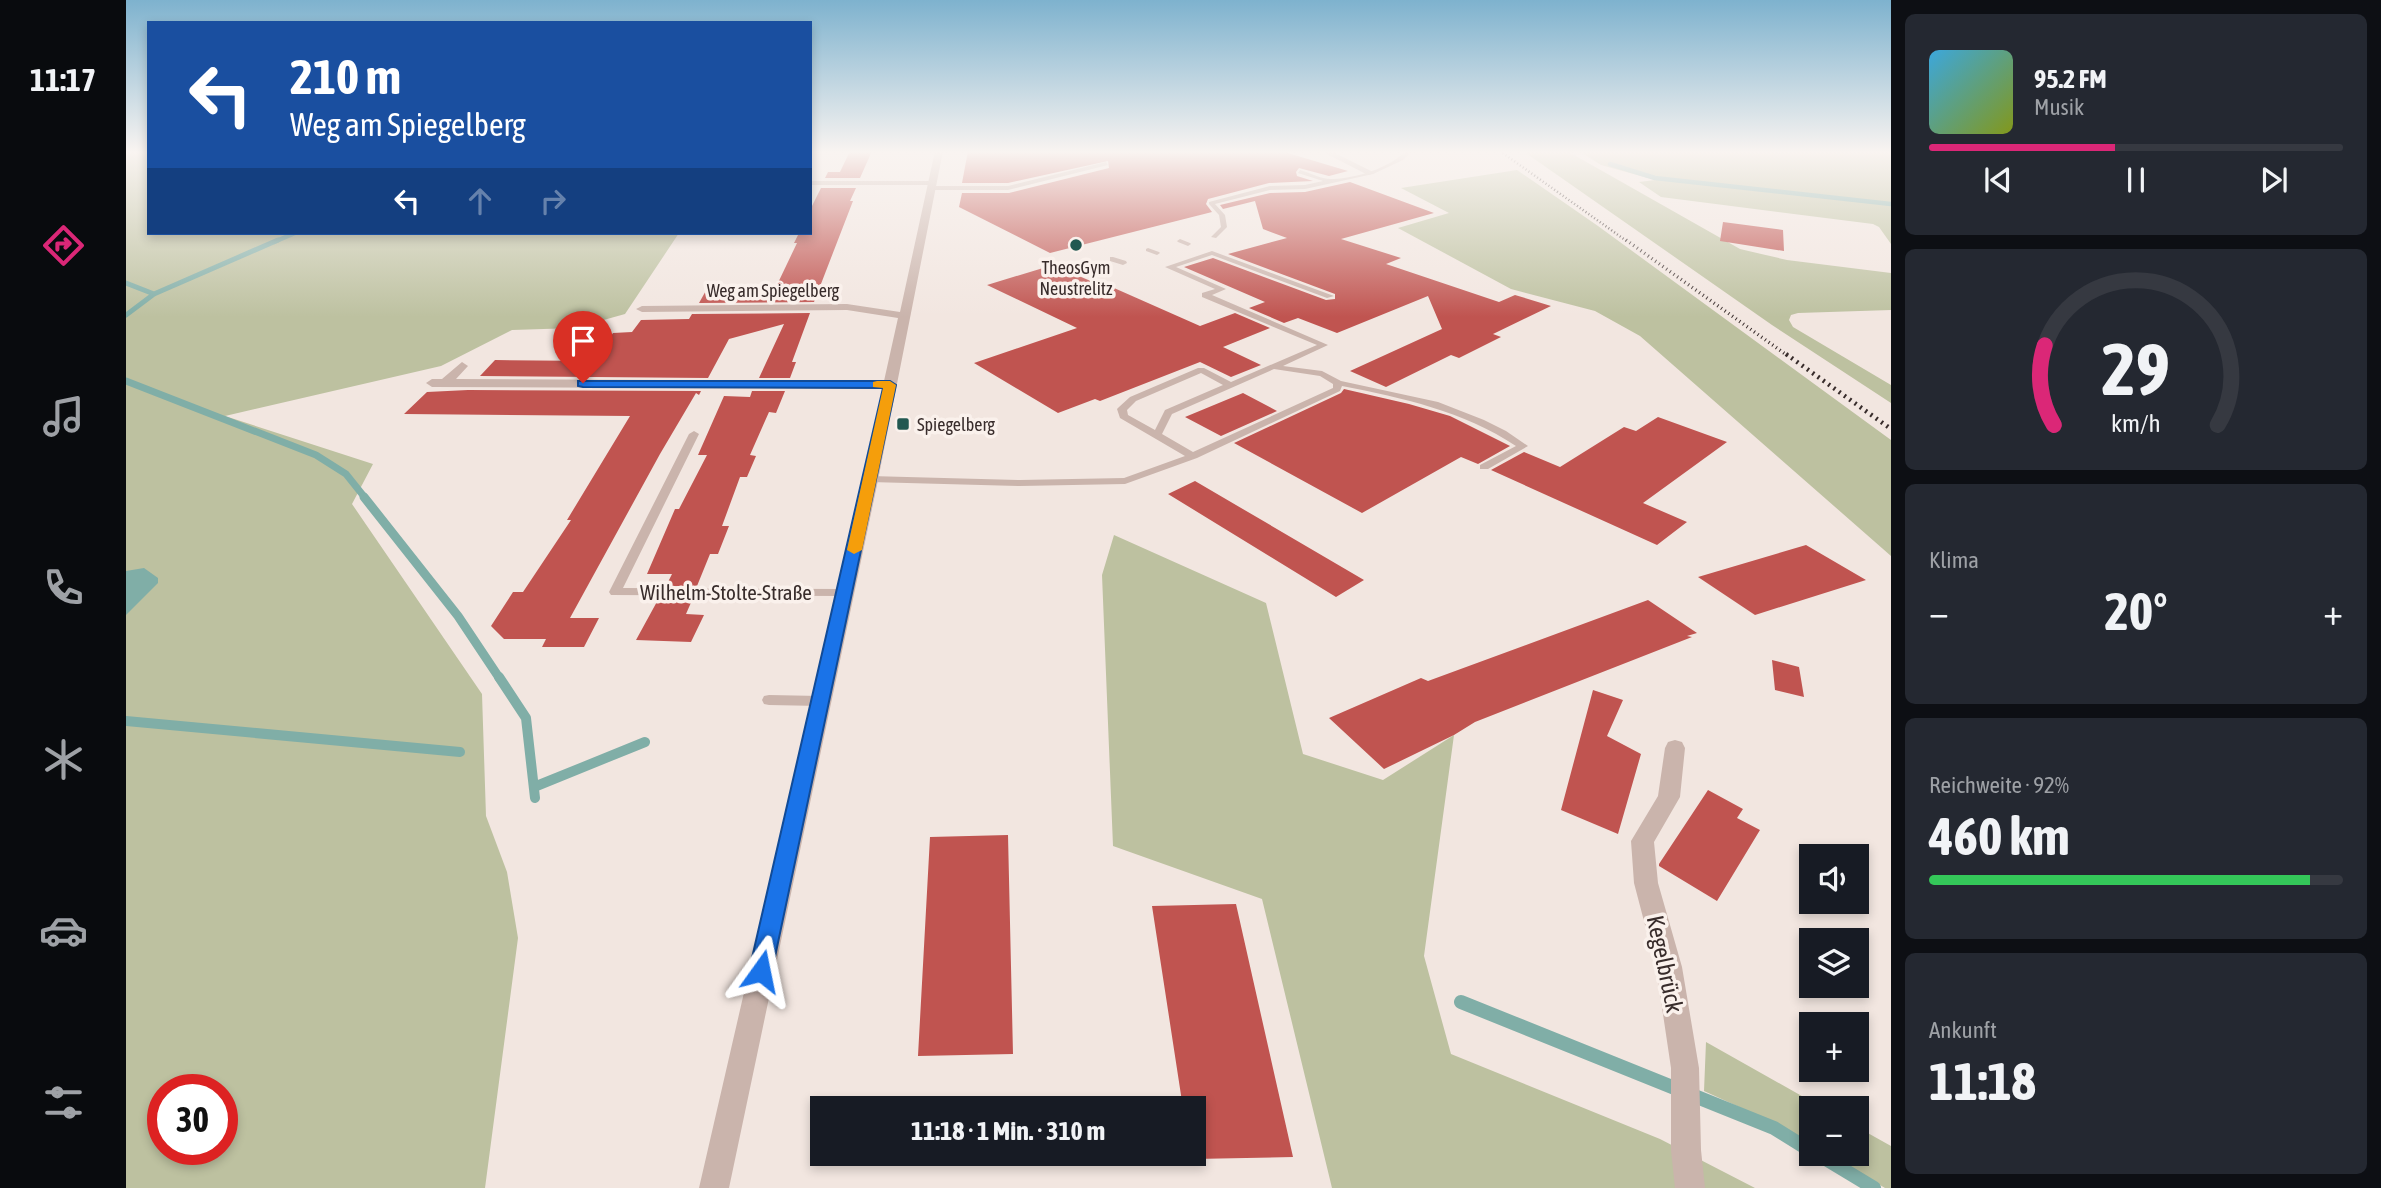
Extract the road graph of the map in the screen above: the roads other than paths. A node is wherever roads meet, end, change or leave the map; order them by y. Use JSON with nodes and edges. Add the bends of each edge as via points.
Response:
{"nodes":[{"id":1,"x":927,"y":206,"type":"edge"},
{"id":2,"x":1214,"y":206,"type":"edge"},
{"id":3,"x":1214,"y":237,"type":"dead end"},
{"id":4,"x":1113,"y":259,"type":"dead end"},
{"id":5,"x":1123,"y":263,"type":"dead end"},
{"id":6,"x":1330,"y":296,"type":"dead end"},
{"id":7,"x":642,"y":309,"type":"dead end"},
{"id":8,"x":904,"y":316,"type":"junction"},
{"id":9,"x":462,"y":366,"type":"dead end"},
{"id":10,"x":1275,"y":367,"type":"junction"},
{"id":11,"x":1338,"y":383,"type":"junction"},
{"id":12,"x":890,"y":385,"type":"junction"},
{"id":13,"x":1230,"y":385,"type":"junction"},
{"id":14,"x":694,"y":434,"type":"dead end"},
{"id":15,"x":1157,"y":435,"type":"junction"},
{"id":16,"x":1193,"y":456,"type":"junction"},
{"id":17,"x":1484,"y":467,"type":"dead end"},
{"id":18,"x":870,"y":479,"type":"junction"},
{"id":19,"x":844,"y":593,"type":"junction"},
{"id":20,"x":769,"y":700,"type":"dead end"},
{"id":21,"x":820,"y":701,"type":"junction"},
{"id":22,"x":1675,"y":748,"type":"dead end"},
{"id":23,"x":714,"y":1188,"type":"edge"},
{"id":24,"x":1690,"y":1188,"type":"edge"}],
"edges":[{"from":1,"to":8,"type":"street","name":"Wilhelm-Stolte-Straße"},
{"from":2,"to":3,"type":"lane","via":[[1224,227]]},
{"from":4,"to":5,"type":"lane"},
{"from":6,"to":10,"type":"lane","via":[[1212,253],[1170,267],[1222,289],[1205,295],[1324,345]]},
{"from":7,"to":8,"type":"street","name":"Weg am Spiegelberg","via":[[847,307]]},
{"from":8,"to":12,"type":"street","name":"Wilhelm-Stolte-Straße"},
{"from":9,"to":12,"type":"street","via":[[439,383]]},
{"from":10,"to":11,"type":"lane","via":[[1322,374]]},
{"from":10,"to":13,"type":"lane"},
{"from":11,"to":16,"type":"lane","via":[[1337,389]]},
{"from":11,"to":17,"type":"lane","via":[[1433,403],[1523,446]]},
{"from":12,"to":18,"type":"street","name":"Wilhelm-Stolte-Straße"},
{"from":13,"to":15,"type":"lane","via":[[1168,412]]},
{"from":13,"to":15,"type":"lane","via":[[1201,370],[1133,399],[1122,409],[1123,416]]},
{"from":14,"to":19,"type":"lane","name":"Wilhelm-Stolte-Straße","via":[[615,592]]},
{"from":15,"to":16,"type":"lane"},
{"from":16,"to":18,"type":"lane","via":[[1125,481]]},
{"from":18,"to":19,"type":"street","name":"Wilhelm-Stolte-Straße"},
{"from":19,"to":21,"type":"street","name":"Wilhelm-Stolte-Straße"},
{"from":20,"to":21,"type":"lane"},
{"from":21,"to":23,"type":"street","name":"Wilhelm-Stolte-Straße"},
{"from":22,"to":24,"type":"street","name":"Kegelbrück","via":[[1670,797],[1642,841],[1646,883],[1669,967],[1685,1068]]}]}
